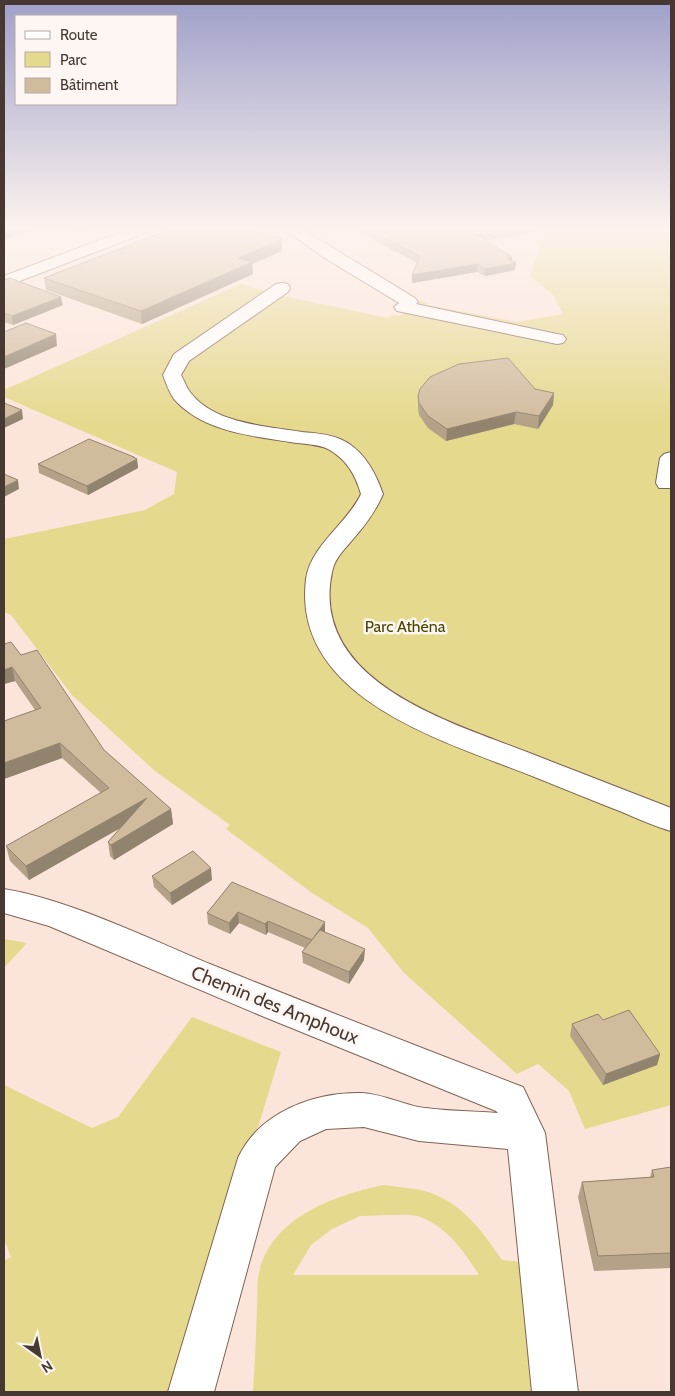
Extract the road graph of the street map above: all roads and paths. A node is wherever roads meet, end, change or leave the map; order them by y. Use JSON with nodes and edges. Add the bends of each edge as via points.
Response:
{"nodes":[{"id":1,"x":273,"y":294,"type":"edge"},
{"id":2,"x":391,"y":294,"type":"edge"},
{"id":3,"x":558,"y":339,"type":"dead end"},
{"id":4,"x":671,"y":458,"type":"edge"},
{"id":5,"x":667,"y":483,"type":"dead end"},
{"id":6,"x":671,"y":820,"type":"edge"},
{"id":7,"x":4,"y":901,"type":"edge"},
{"id":8,"x":526,"y":1133,"type":"junction"},
{"id":9,"x":191,"y":1392,"type":"edge"},
{"id":10,"x":555,"y":1392,"type":"edge"}],
"edges":[{"from":1,"to":6,"type":"street","via":[[181,358],[172,375],[182,399],[203,413],[230,424],[332,443],[364,470],[372,494],[366,509],[324,560],[318,577],[318,614],[325,634],[350,672],[390,705],[414,718]]},
{"from":2,"to":3,"type":"street","via":[[406,304]]},
{"from":4,"to":5,"type":"street"},
{"from":7,"to":8,"type":"street","name":"Chemin des Amphoux","via":[[61,917],[510,1100]]},
{"from":8,"to":9,"type":"street","via":[[419,1124],[364,1110],[323,1112],[286,1129],[258,1158]]},
{"from":8,"to":10,"type":"street","name":"Chemin des Amphoux"}]}
